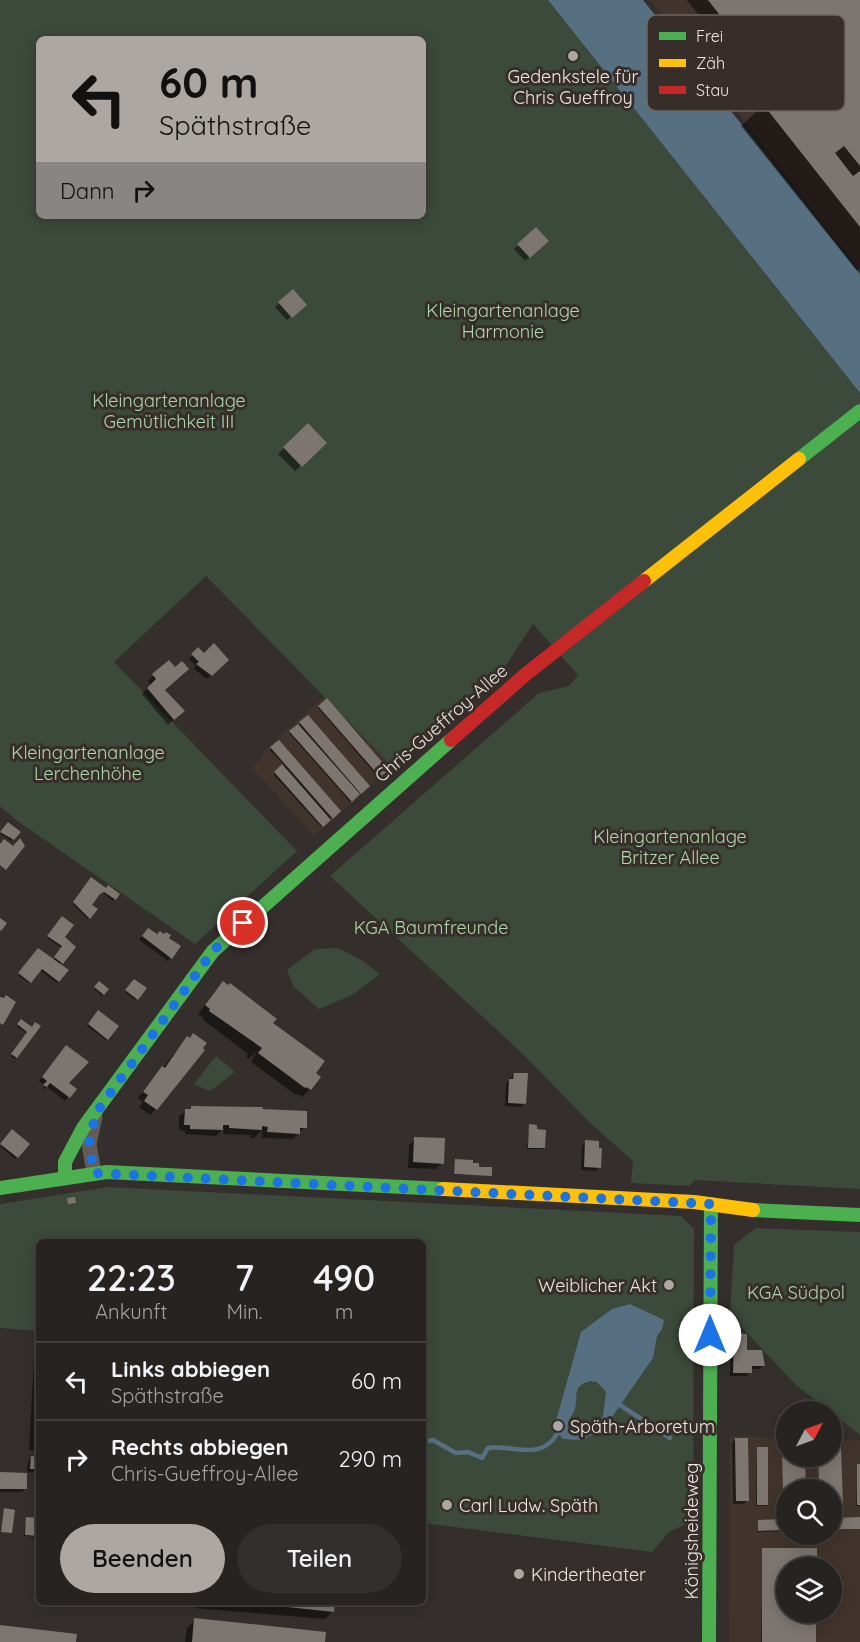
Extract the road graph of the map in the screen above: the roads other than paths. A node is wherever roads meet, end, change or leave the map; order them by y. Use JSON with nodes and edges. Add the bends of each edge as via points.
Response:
{"nodes":[{"id":1,"x":860,"y":411,"type":"edge"},
{"id":2,"x":96,"y":1113,"type":"junction"},
{"id":3,"x":94,"y":1173,"type":"junction"},
{"id":4,"x":65,"y":1178,"type":"junction"},
{"id":5,"x":0,"y":1188,"type":"edge"},
{"id":6,"x":711,"y":1204,"type":"junction"},
{"id":7,"x":860,"y":1215,"type":"edge"},
{"id":8,"x":709,"y":1642,"type":"edge"}],
"edges":[{"from":1,"to":2,"type":"street","name":"Chris-Gueffroy-Allee","via":[[526,674],[221,943]]},
{"from":2,"to":3,"type":"street","name":"Chris-Gueffroy-Allee","via":[[89,1144]]},
{"from":2,"to":4,"type":"street","name":"Chris-Gueffroy-Allee","via":[[65,1162]]},
{"from":3,"to":4,"type":"street"},
{"from":3,"to":6,"type":"street"},
{"from":4,"to":5,"type":"street"},
{"from":6,"to":7,"type":"street","via":[[736,1209]]},
{"from":6,"to":8,"type":"street","name":"Königsheideweg"}]}
